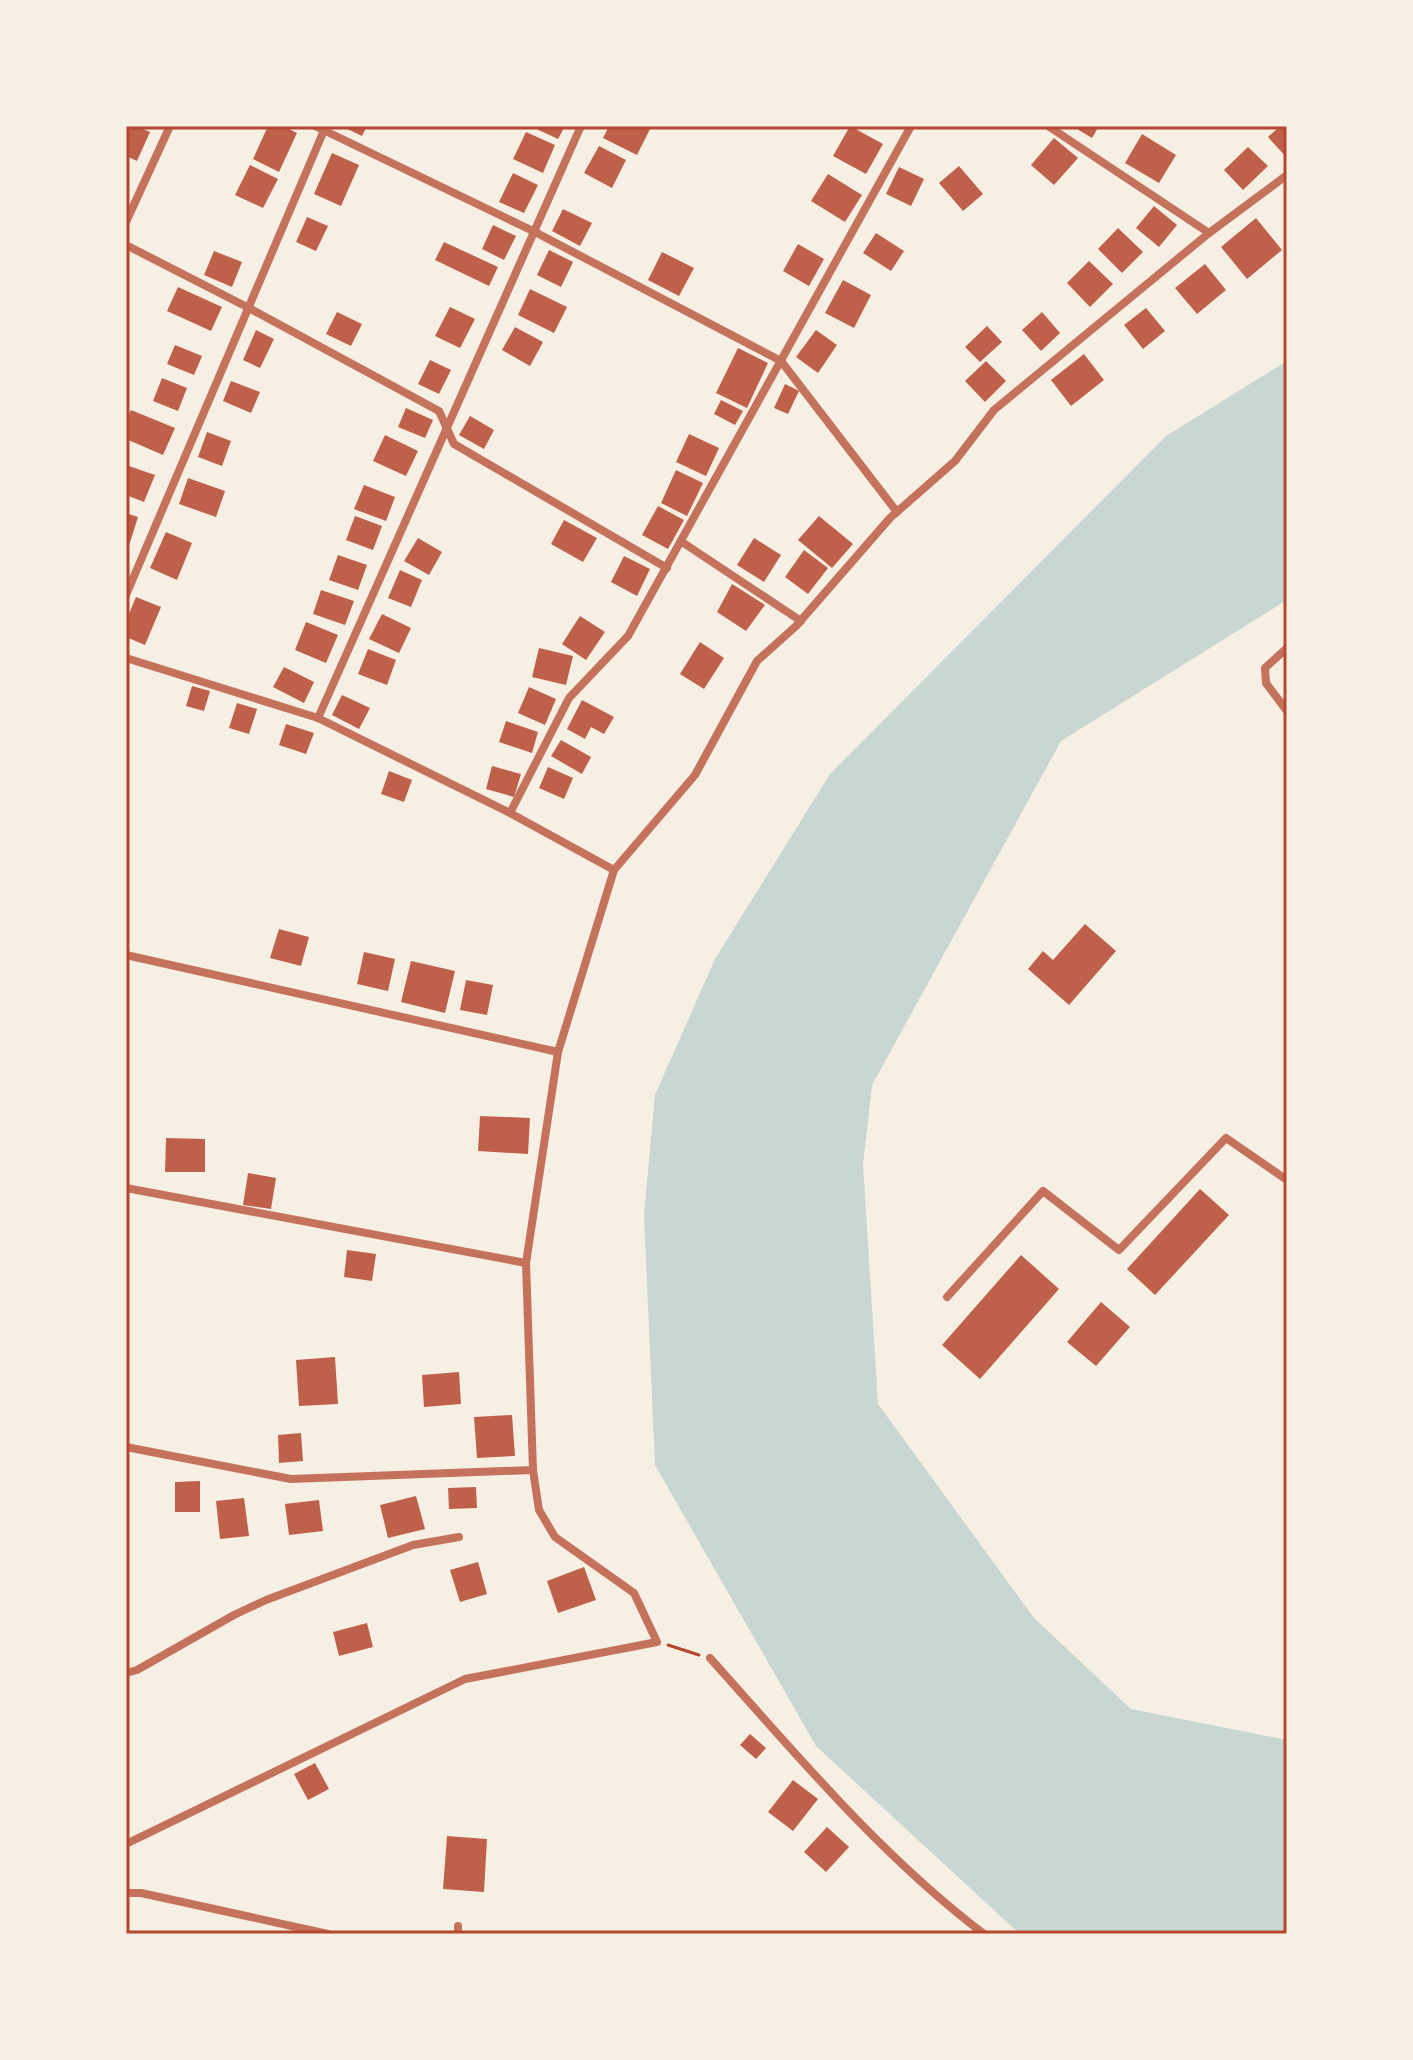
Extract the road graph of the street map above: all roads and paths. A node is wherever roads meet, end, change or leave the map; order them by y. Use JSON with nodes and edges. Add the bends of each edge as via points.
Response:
{"nodes":[{"id":1,"x":170,"y":126,"type":"edge"},
{"id":2,"x":581,"y":126,"type":"edge"},
{"id":3,"x":911,"y":126,"type":"edge"},
{"id":4,"x":1048,"y":126,"type":"edge"},
{"id":5,"x":322,"y":127,"type":"edge"},
{"id":6,"x":1287,"y":175,"type":"edge"},
{"id":7,"x":126,"y":222,"type":"edge"},
{"id":8,"x":533,"y":231,"type":"junction"},
{"id":9,"x":1209,"y":233,"type":"junction"},
{"id":10,"x":126,"y":245,"type":"edge"},
{"id":11,"x":247,"y":307,"type":"junction"},
{"id":12,"x":781,"y":361,"type":"junction"},
{"id":13,"x":447,"y":425,"type":"junction"},
{"id":14,"x":897,"y":512,"type":"junction"},
{"id":15,"x":682,"y":542,"type":"junction"},
{"id":16,"x":667,"y":568,"type":"junction"},
{"id":17,"x":126,"y":595,"type":"edge"},
{"id":18,"x":801,"y":621,"type":"junction"},
{"id":19,"x":1287,"y":648,"type":"edge"},
{"id":20,"x":126,"y":658,"type":"edge"},
{"id":21,"x":1287,"y":711,"type":"edge"},
{"id":22,"x":318,"y":718,"type":"junction"},
{"id":23,"x":510,"y":813,"type":"junction"},
{"id":24,"x":614,"y":870,"type":"junction"},
{"id":25,"x":126,"y":955,"type":"edge"},
{"id":26,"x":558,"y":1052,"type":"junction"},
{"id":27,"x":1287,"y":1180,"type":"edge"},
{"id":28,"x":126,"y":1188,"type":"edge"},
{"id":29,"x":526,"y":1263,"type":"junction"},
{"id":30,"x":947,"y":1297,"type":"dead end"},
{"id":31,"x":126,"y":1447,"type":"edge"},
{"id":32,"x":533,"y":1470,"type":"junction"},
{"id":33,"x":459,"y":1537,"type":"dead end"},
{"id":34,"x":657,"y":1642,"type":"junction"},
{"id":35,"x":710,"y":1658,"type":"joint"},
{"id":36,"x":126,"y":1673,"type":"edge"},
{"id":37,"x":126,"y":1844,"type":"edge"},
{"id":38,"x":126,"y":1893,"type":"edge"},
{"id":39,"x":328,"y":1934,"type":"edge"},
{"id":40,"x":984,"y":1934,"type":"edge"}],
"edges":[{"from":1,"to":7,"type":"street"},
{"from":2,"to":8,"type":"street"},
{"from":3,"to":12,"type":"street"},
{"from":4,"to":9,"type":"street"},
{"from":5,"to":8,"type":"street"},
{"from":5,"to":11,"type":"street"},
{"from":6,"to":9,"type":"street"},
{"from":8,"to":12,"type":"street"},
{"from":8,"to":13,"type":"street"},
{"from":9,"to":14,"type":"street","via":[[994,410],[955,461]]},
{"from":10,"to":11,"type":"street"},
{"from":11,"to":13,"type":"street","via":[[439,411]]},
{"from":11,"to":17,"type":"street"},
{"from":12,"to":14,"type":"street"},
{"from":12,"to":15,"type":"street"},
{"from":13,"to":16,"type":"street","via":[[454,444]]},
{"from":13,"to":22,"type":"street"},
{"from":14,"to":18,"type":"street"},
{"from":15,"to":16,"type":"street"},
{"from":15,"to":18,"type":"street"},
{"from":16,"to":23,"type":"street","via":[[628,636],[569,698]]},
{"from":18,"to":24,"type":"street","via":[[757,661],[695,775]]},
{"from":19,"to":21,"type":"street","via":[[1265,668],[1266,683]]},
{"from":20,"to":22,"type":"street"},
{"from":22,"to":23,"type":"street"},
{"from":23,"to":24,"type":"street"},
{"from":24,"to":26,"type":"street"},
{"from":25,"to":26,"type":"street"},
{"from":26,"to":29,"type":"street"},
{"from":27,"to":30,"type":"street","via":[[1226,1138],[1119,1250],[1043,1191]]},
{"from":28,"to":29,"type":"street"},
{"from":29,"to":32,"type":"street"},
{"from":31,"to":32,"type":"street","via":[[291,1479]]},
{"from":32,"to":34,"type":"street","via":[[539,1510],[555,1537],[634,1593]]},
{"from":33,"to":36,"type":"street","via":[[413,1545],[266,1600]]},
{"from":34,"to":35,"type":"path"},
{"from":34,"to":37,"type":"street","via":[[465,1679]]},
{"from":35,"to":40,"type":"street","via":[[839,1801],[942,1902]]},
{"from":38,"to":39,"type":"street"}]}
